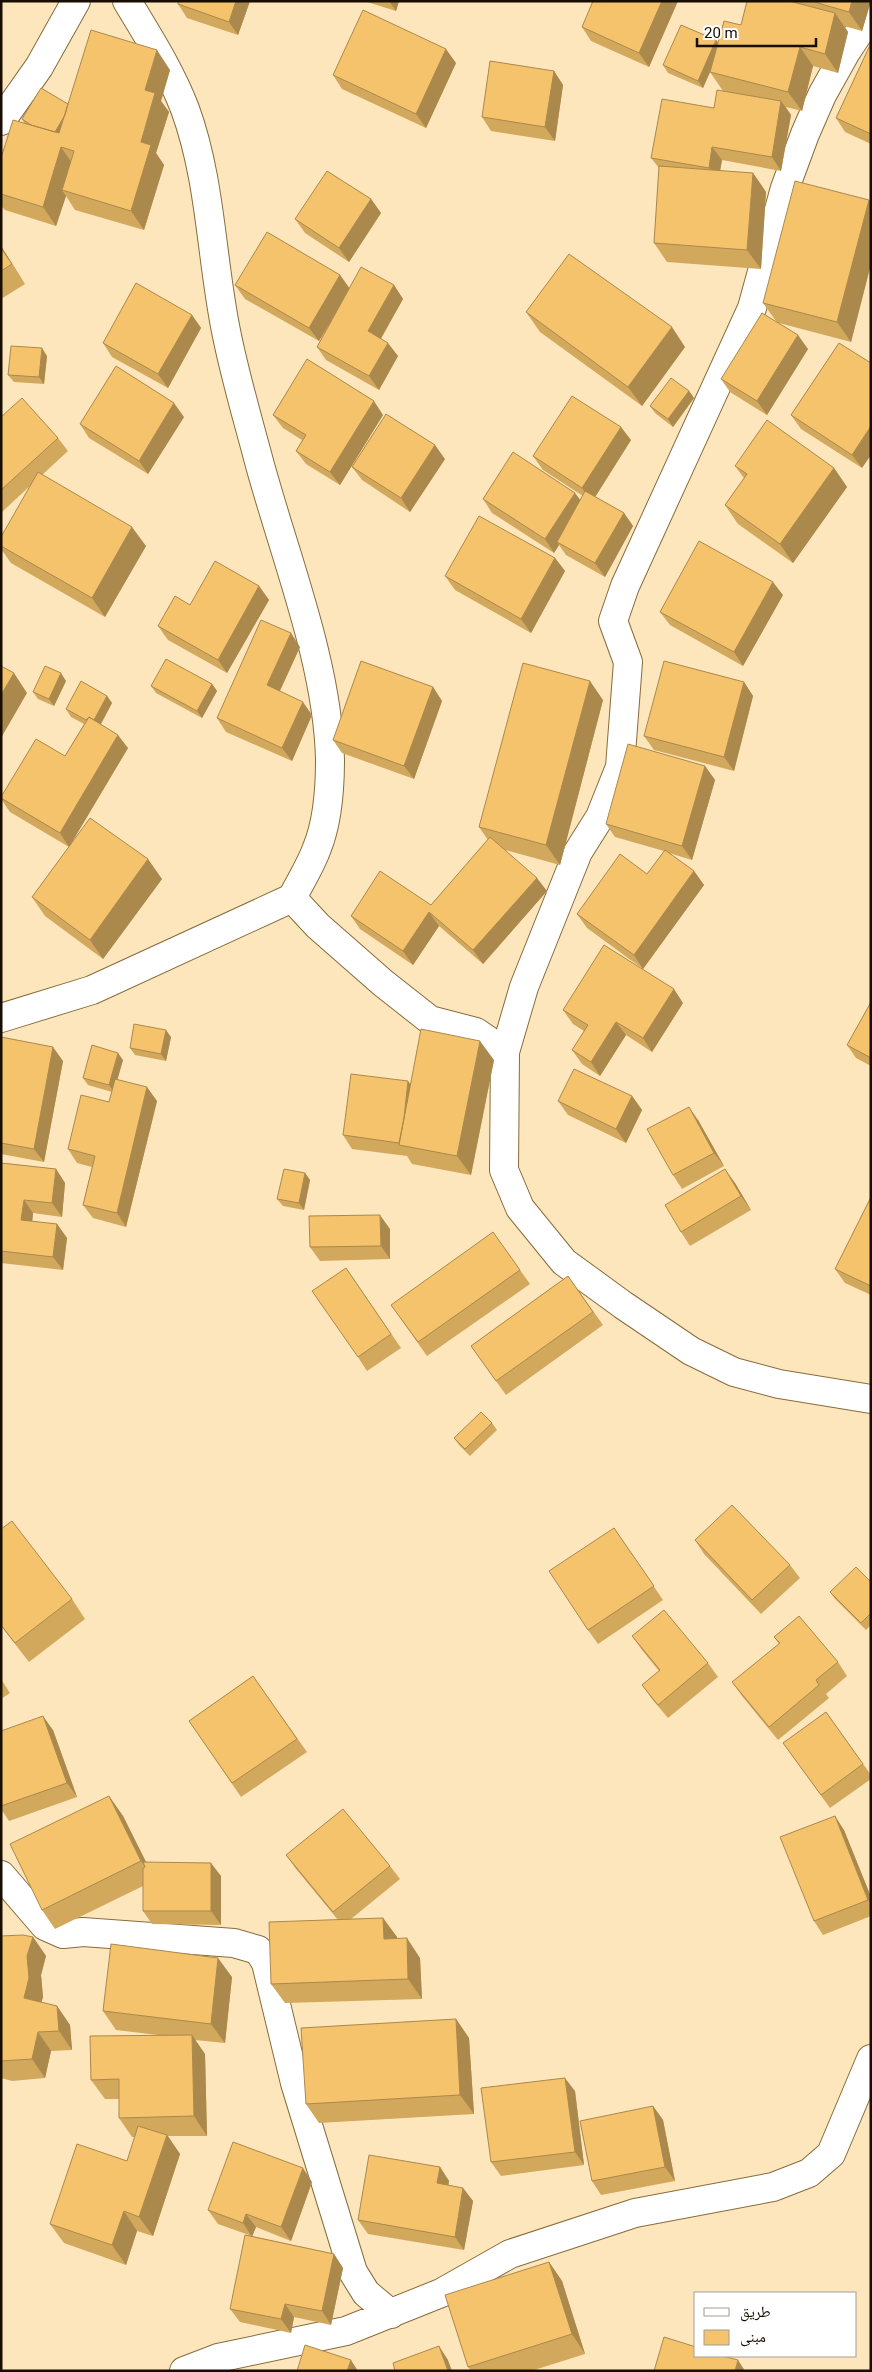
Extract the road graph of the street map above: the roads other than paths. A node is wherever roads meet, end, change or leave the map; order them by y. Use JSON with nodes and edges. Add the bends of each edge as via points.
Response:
{"nodes":[{"id":1,"x":76,"y":1,"type":"edge"},
{"id":2,"x":127,"y":1,"type":"edge"},
{"id":3,"x":871,"y":14,"type":"edge"},
{"id":4,"x":1,"y":121,"type":"edge"},
{"id":5,"x":292,"y":898,"type":"junction"},
{"id":6,"x":1,"y":1018,"type":"edge"},
{"id":7,"x":505,"y":1052,"type":"junction"},
{"id":8,"x":871,"y":1399,"type":"edge"},
{"id":9,"x":1,"y":1875,"type":"edge"},
{"id":10,"x":871,"y":2059,"type":"edge"},
{"id":11,"x":391,"y":2314,"type":"junction"},
{"id":12,"x":184,"y":2371,"type":"edge"}],
"edges":[{"from":1,"to":4,"type":"street","via":[[40,66]]},
{"from":2,"to":5,"type":"street","via":[[163,62],[185,109],[206,188],[226,331],[257,456],[316,660],[330,759],[328,800],[318,847]]},
{"from":3,"to":7,"type":"street","via":[[827,86],[805,134],[785,188],[752,308],[613,621],[628,662],[620,767],[600,818],[578,852],[524,987]]},
{"from":5,"to":6,"type":"street","via":[[92,990]]},
{"from":5,"to":7,"type":"street","via":[[375,977],[430,1020],[476,1032]]},
{"from":7,"to":8,"type":"street","via":[[504,1170],[520,1208],[564,1262],[691,1351],[734,1372],[779,1384]]},
{"from":9,"to":11,"type":"street","via":[[45,1926],[63,1934],[83,1932],[234,1943],[258,1950],[266,1963],[295,2083],[353,2272],[366,2293]]},
{"from":10,"to":11,"type":"street","via":[[831,2154],[809,2174],[773,2187],[635,2213],[519,2252],[441,2293]]},
{"from":11,"to":12,"type":"street","via":[[346,2331],[218,2358]]}]}
